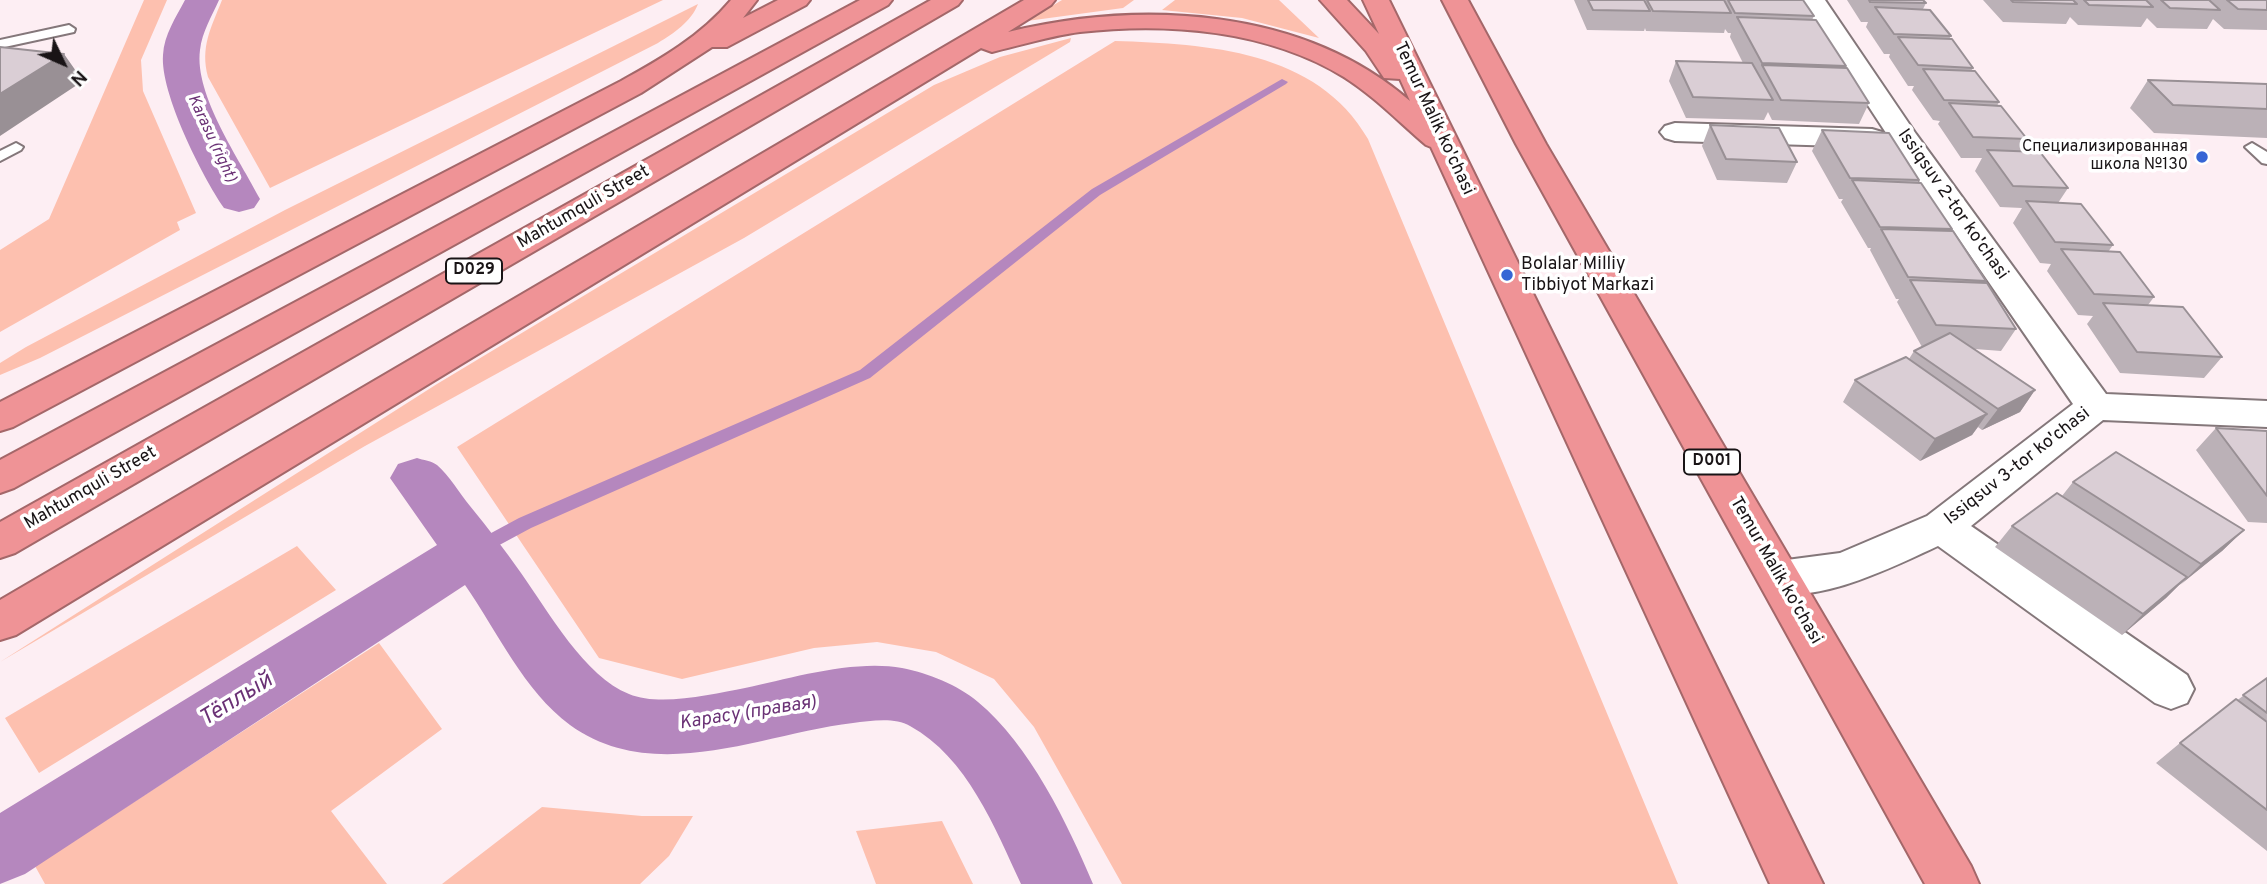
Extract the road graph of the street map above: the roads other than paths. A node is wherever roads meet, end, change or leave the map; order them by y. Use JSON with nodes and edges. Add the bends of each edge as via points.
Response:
{"nodes":[{"id":1,"x":744,"y":0,"type":"edge"},
{"id":2,"x":796,"y":0,"type":"edge"},
{"id":3,"x":879,"y":0,"type":"edge"},
{"id":4,"x":949,"y":0,"type":"edge"},
{"id":5,"x":1042,"y":0,"type":"edge"},
{"id":6,"x":1333,"y":0,"type":"edge"},
{"id":7,"x":1376,"y":0,"type":"edge"},
{"id":8,"x":1455,"y":0,"type":"edge"},
{"id":9,"x":1464,"y":0,"type":"edge"},
{"id":10,"x":1812,"y":0,"type":"edge"},
{"id":11,"x":69,"y":29,"type":"dead end"},
{"id":12,"x":1473,"y":39,"type":"junction"},
{"id":13,"x":0,"y":44,"type":"edge"},
{"id":14,"x":922,"y":71,"type":"junction"},
{"id":15,"x":631,"y":87,"type":"junction"},
{"id":16,"x":1675,"y":132,"type":"dead end"},
{"id":17,"x":1905,"y":139,"type":"junction"},
{"id":18,"x":16,"y":146,"type":"dead end"},
{"id":19,"x":2252,"y":147,"type":"dead end"},
{"id":20,"x":1447,"y":149,"type":"junction"},
{"id":21,"x":0,"y":157,"type":"edge"},
{"id":22,"x":2267,"y":160,"type":"edge"},
{"id":23,"x":2095,"y":407,"type":"junction"},
{"id":24,"x":2267,"y":414,"type":"edge"},
{"id":25,"x":0,"y":418,"type":"edge"},
{"id":26,"x":0,"y":478,"type":"edge"},
{"id":27,"x":1942,"y":527,"type":"junction"},
{"id":28,"x":0,"y":542,"type":"edge"},
{"id":29,"x":1779,"y":578,"type":"junction"},
{"id":30,"x":0,"y":622,"type":"edge"},
{"id":31,"x":2171,"y":689,"type":"dead end"},
{"id":32,"x":1797,"y":884,"type":"edge"},
{"id":33,"x":1954,"y":884,"type":"edge"}],
"edges":[{"from":1,"to":15,"type":"highway","via":[[703,43]]},
{"from":2,"to":15,"type":"highway"},
{"from":3,"to":26,"type":"highway","number":"D029"},
{"from":4,"to":28,"type":"highway","name":"Mahtumquli Street","number":"D029"},
{"from":5,"to":14,"type":"highway"},
{"from":6,"to":20,"type":"highway","via":[[1375,45]]},
{"from":7,"to":20,"type":"highway","name":"Temur Malik ko'chasi"},
{"from":8,"to":12,"type":"highway","name":"Temur Malik ko'chasi","number":"D001"},
{"from":9,"to":12,"type":"highway"},
{"from":10,"to":17,"type":"street","name":"Issiqsuv 2-tor ko'chasi"},
{"from":11,"to":13,"type":"lane"},
{"from":12,"to":29,"type":"highway","name":"Temur Malik ko'chasi","number":"D001"},
{"from":14,"to":20,"type":"highway","via":[[997,42],[1077,25],[1138,21],[1213,26],[1288,43],[1336,62],[1368,81]]},
{"from":14,"to":30,"type":"highway"},
{"from":15,"to":25,"type":"highway"},
{"from":16,"to":17,"type":"street"},
{"from":17,"to":23,"type":"street","name":"Issiqsuv 2-tor ko'chasi"},
{"from":18,"to":21,"type":"lane"},
{"from":19,"to":22,"type":"lane"},
{"from":20,"to":32,"type":"highway","name":"Temur Malik ko'chasi"},
{"from":23,"to":24,"type":"street","name":"Issiqsuv 3-tor ko'chasi"},
{"from":23,"to":27,"type":"street","name":"Issiqsuv 3-tor ko'chasi"},
{"from":27,"to":29,"type":"street","name":"Issiqsuv 3-tor ko'chasi","via":[[1845,569]]},
{"from":27,"to":31,"type":"street"},
{"from":29,"to":33,"type":"highway","name":"Temur Malik ko'chasi","number":"D001"}]}
